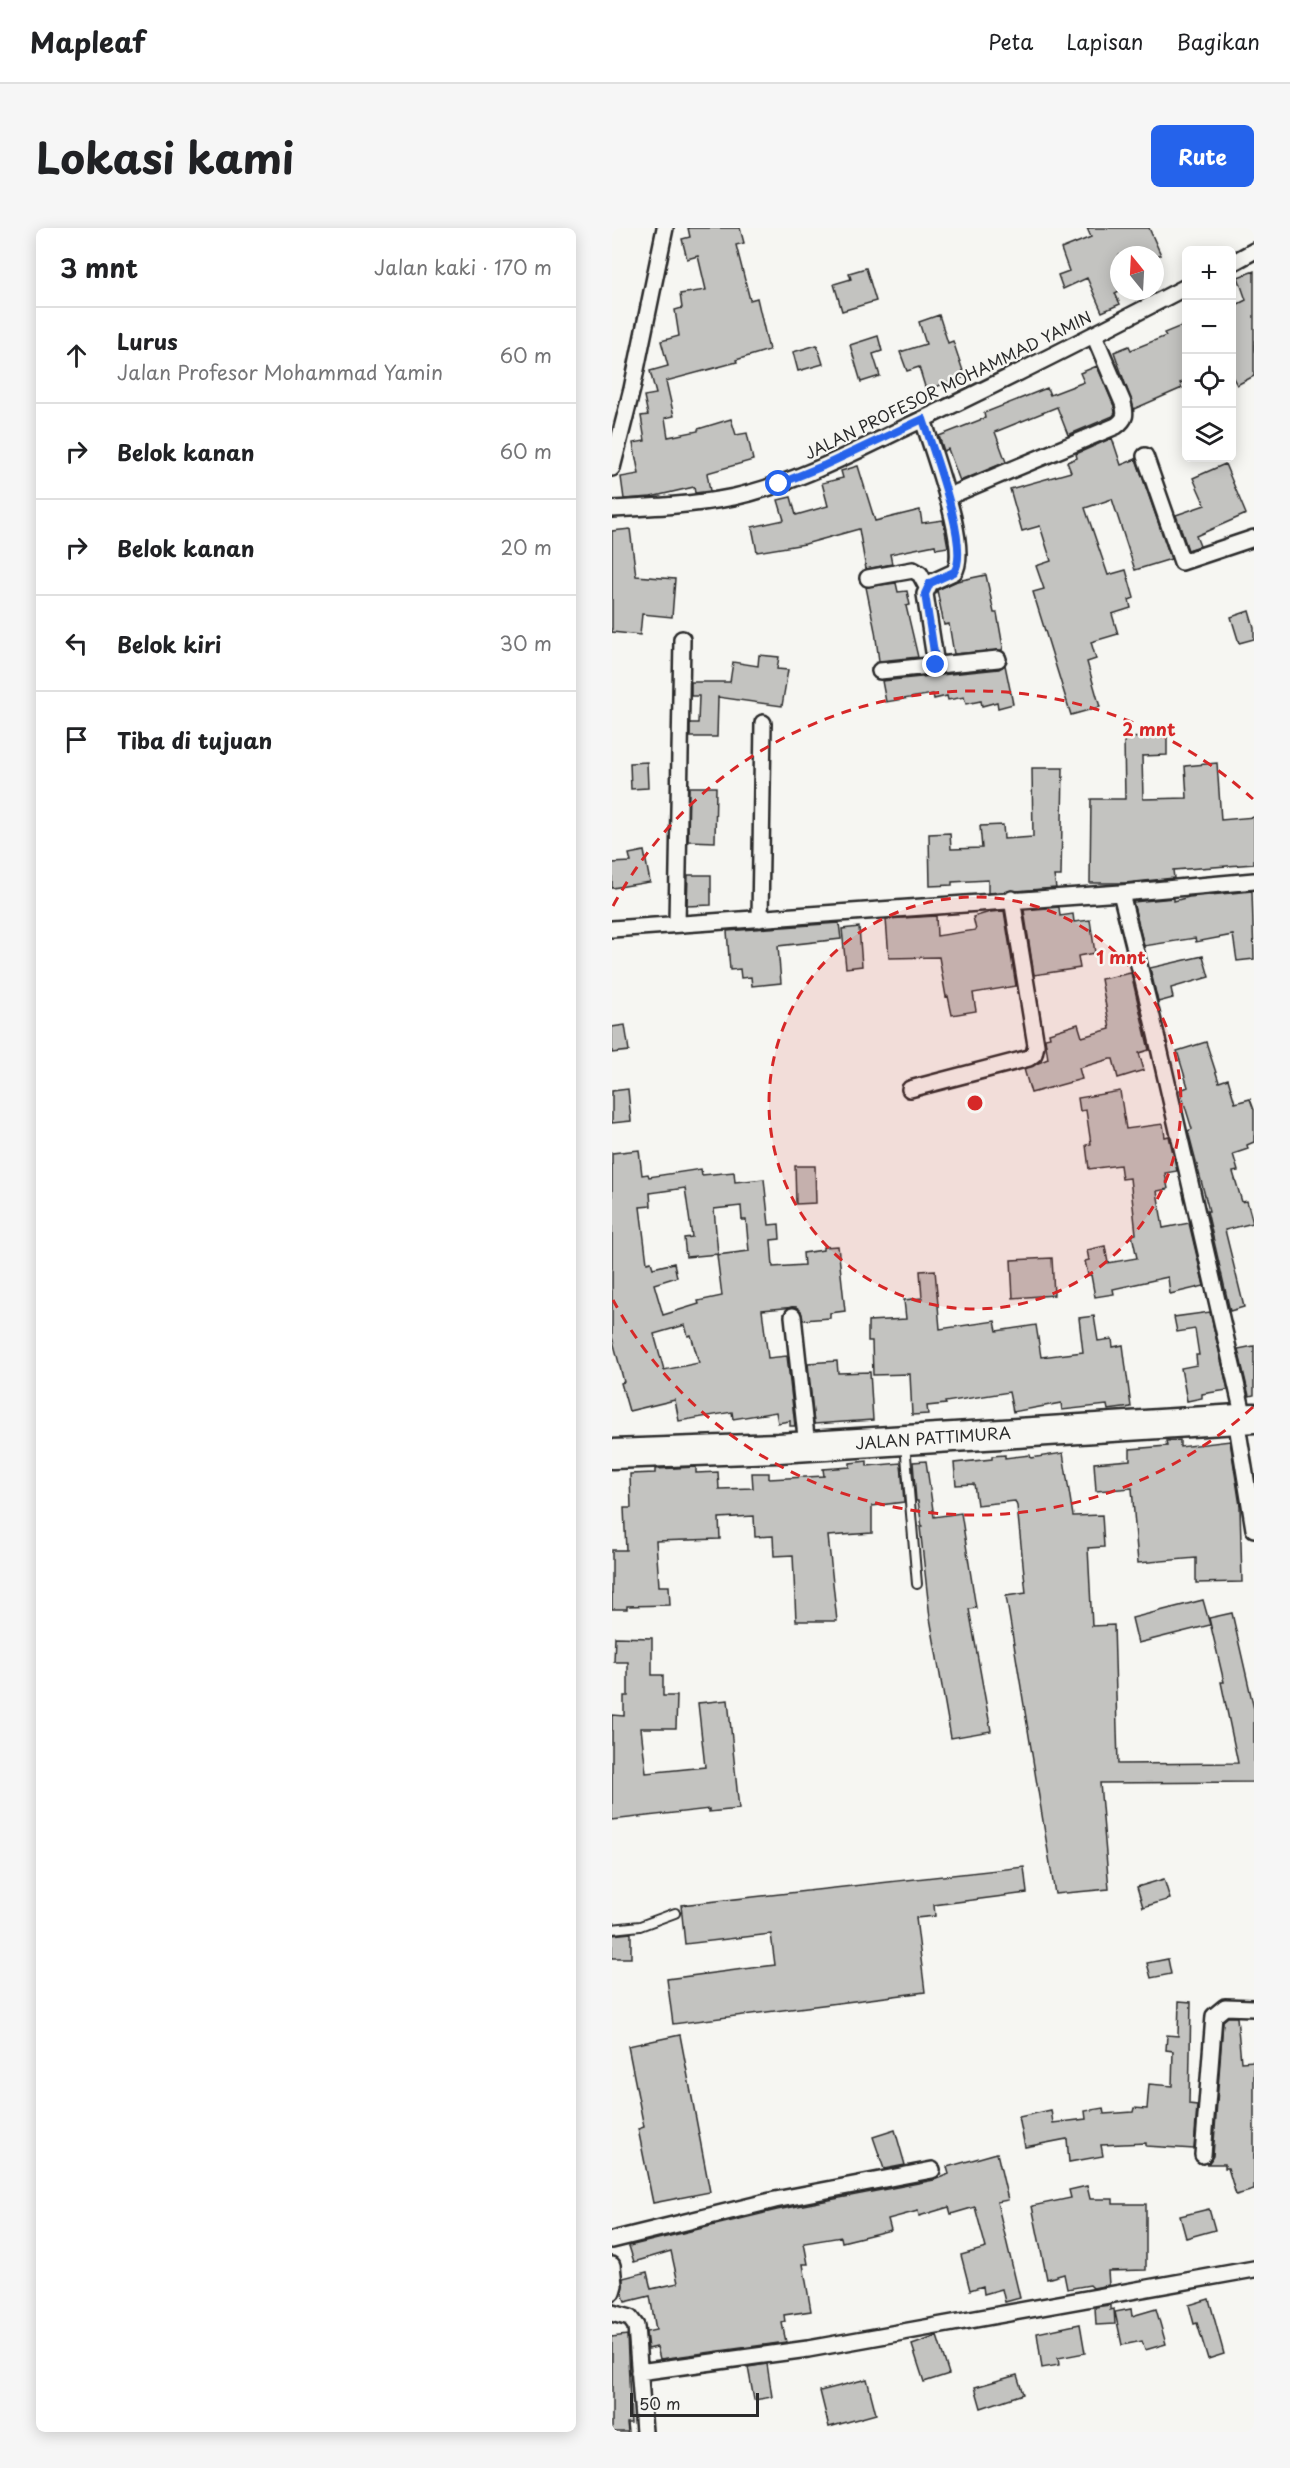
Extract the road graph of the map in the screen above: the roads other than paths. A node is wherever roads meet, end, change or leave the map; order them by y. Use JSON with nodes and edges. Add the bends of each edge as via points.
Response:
{"nodes":[{"id":1,"x":665,"y":228,"type":"edge"},
{"id":2,"x":1254,"y":251,"type":"edge"},
{"id":3,"x":1236,"y":261,"type":"edge"},
{"id":4,"x":1182,"y":289,"type":"edge"},
{"id":5,"x":1094,"y":335,"type":"junction"},
{"id":6,"x":923,"y":419,"type":"junction"},
{"id":7,"x":1145,"y":456,"type":"dead end"},
{"id":8,"x":612,"y":468,"type":"edge"},
{"id":9,"x":947,"y":497,"type":"junction"},
{"id":10,"x":612,"y":509,"type":"edge"},
{"id":11,"x":1254,"y":537,"type":"edge"},
{"id":12,"x":868,"y":578,"type":"dead end"},
{"id":13,"x":927,"y":586,"type":"junction"},
{"id":14,"x":682,"y":639,"type":"dead end"},
{"id":15,"x":998,"y":659,"type":"dead end"},
{"id":16,"x":936,"y":665,"type":"junction"},
{"id":17,"x":880,"y":671,"type":"dead end"},
{"id":18,"x":763,"y":723,"type":"dead end"},
{"id":19,"x":1254,"y":881,"type":"edge"},
{"id":20,"x":1122,"y":893,"type":"junction"},
{"id":21,"x":1012,"y":899,"type":"junction"},
{"id":22,"x":760,"y":919,"type":"junction"},
{"id":23,"x":677,"y":924,"type":"junction"},
{"id":24,"x":612,"y":929,"type":"edge"},
{"id":25,"x":910,"y":1089,"type":"dead end"},
{"id":26,"x":793,"y":1316,"type":"dead end"},
{"id":27,"x":1245,"y":1418,"type":"edge"},
{"id":28,"x":904,"y":1440,"type":"junction"},
{"id":29,"x":807,"y":1446,"type":"junction"},
{"id":30,"x":612,"y":1454,"type":"edge"},
{"id":31,"x":1254,"y":1529,"type":"edge"},
{"id":32,"x":917,"y":1584,"type":"dead end"},
{"id":33,"x":675,"y":1913,"type":"dead end"},
{"id":34,"x":612,"y":1929,"type":"edge"},
{"id":35,"x":1254,"y":2008,"type":"edge"},
{"id":36,"x":1203,"y":2155,"type":"dead end"},
{"id":37,"x":932,"y":2170,"type":"dead end"},
{"id":38,"x":612,"y":2240,"type":"edge"},
{"id":39,"x":612,"y":2265,"type":"edge"},
{"id":40,"x":1254,"y":2269,"type":"edge"},
{"id":41,"x":612,"y":2292,"type":"edge"},
{"id":42,"x":612,"y":2313,"type":"edge"},
{"id":43,"x":639,"y":2372,"type":"junction"},
{"id":44,"x":644,"y":2432,"type":"edge"}],
"edges":[{"from":1,"to":8,"type":"street"},
{"from":2,"to":3,"type":"street"},
{"from":4,"to":5,"type":"street","name":"JALAN PROFESOR MOHAMMAD YAMIN"},
{"from":5,"to":6,"type":"street","name":"JALAN PROFESOR MOHAMMAD YAMIN"},
{"from":5,"to":9,"type":"street","via":[[1123,403],[1123,421]]},
{"from":6,"to":9,"type":"street"},
{"from":6,"to":10,"type":"street","name":"JALAN PROFESOR MOHAMMAD YAMIN","via":[[768,487],[690,504]]},
{"from":7,"to":11,"type":"street","via":[[1182,562]]},
{"from":9,"to":13,"type":"street","via":[[956,523],[958,565],[954,572]]},
{"from":12,"to":13,"type":"street","via":[[913,570]]},
{"from":13,"to":16,"type":"street"},
{"from":14,"to":23,"type":"street"},
{"from":15,"to":16,"type":"street"},
{"from":16,"to":17,"type":"street"},
{"from":18,"to":22,"type":"street"},
{"from":19,"to":20,"type":"street"},
{"from":20,"to":21,"type":"street"},
{"from":20,"to":27,"type":"street"},
{"from":21,"to":22,"type":"street"},
{"from":21,"to":25,"type":"street","via":[[1036,1045],[1034,1054]]},
{"from":22,"to":23,"type":"street"},
{"from":23,"to":24,"type":"street"},
{"from":26,"to":29,"type":"street"},
{"from":27,"to":28,"type":"highway","name":"JALAN PATTIMURA"},
{"from":27,"to":31,"type":"street"},
{"from":28,"to":29,"type":"highway","name":"JALAN PATTIMURA"},
{"from":28,"to":32,"type":"lane"},
{"from":29,"to":30,"type":"highway","name":"JALAN PATTIMURA"},
{"from":33,"to":34,"type":"lane","via":[[640,1926]]},
{"from":35,"to":36,"type":"street","via":[[1225,2007],[1214,2016]]},
{"from":37,"to":38,"type":"street","via":[[775,2200]]},
{"from":39,"to":41,"type":"street"},
{"from":40,"to":43,"type":"street","via":[[808,2349]]},
{"from":42,"to":43,"type":"street","via":[[630,2318],[636,2326]]},
{"from":43,"to":44,"type":"street"}]}
